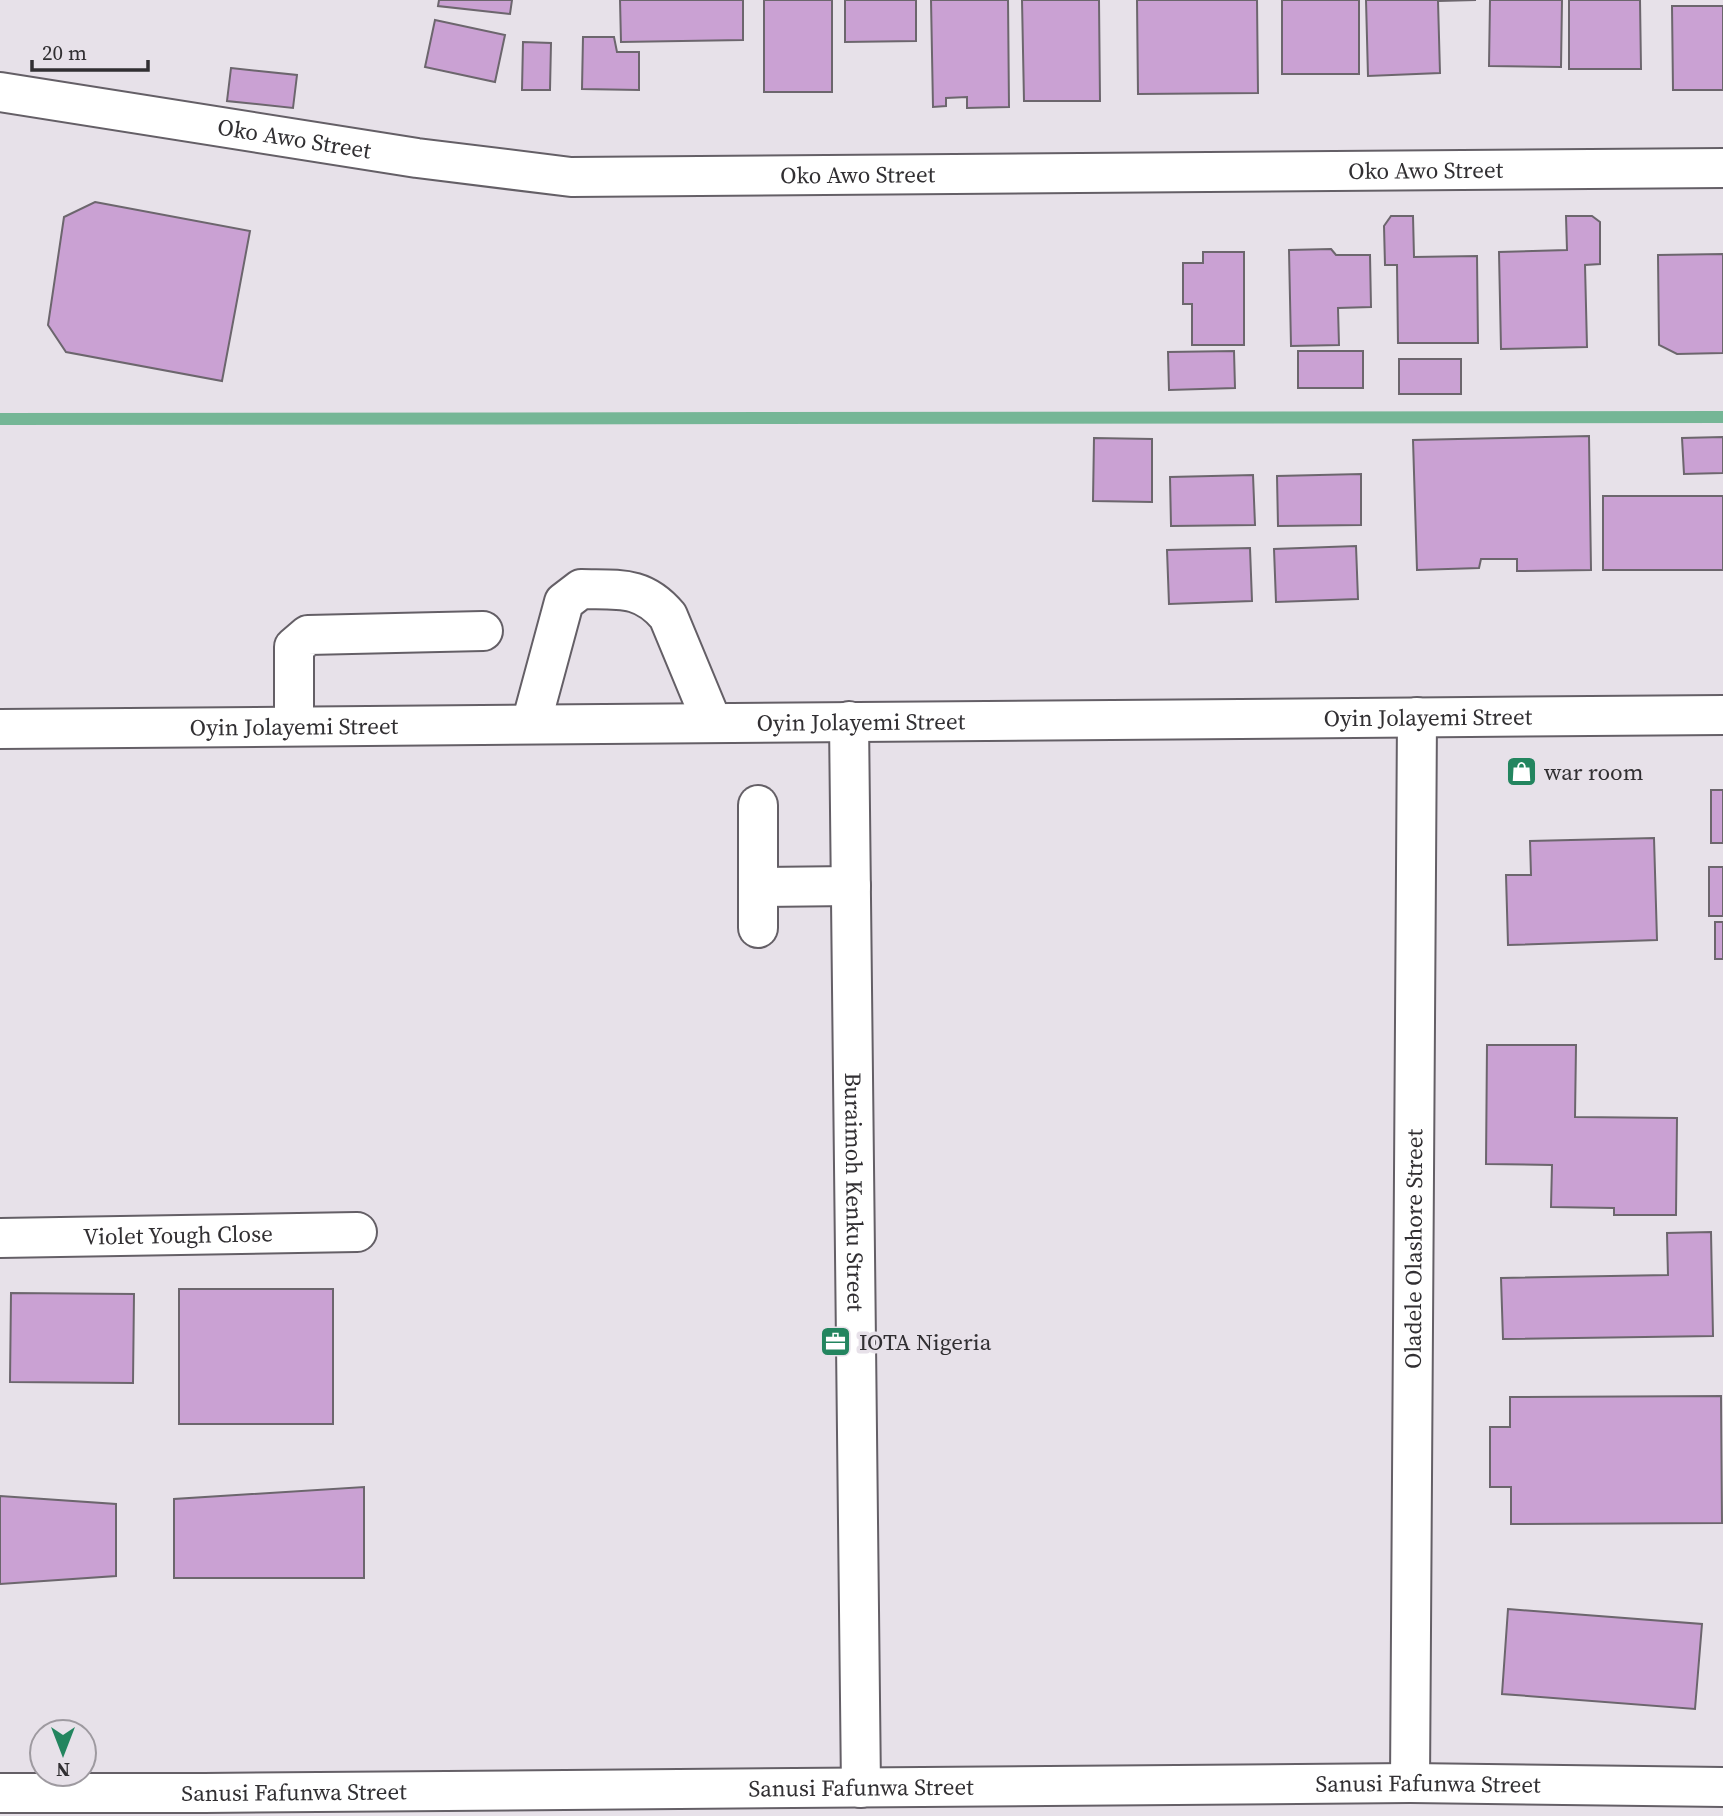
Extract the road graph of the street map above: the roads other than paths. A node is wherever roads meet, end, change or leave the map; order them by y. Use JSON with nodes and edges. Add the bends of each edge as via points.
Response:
{"nodes":[{"id":1,"x":0,"y":92,"type":"edge"},
{"id":2,"x":1723,"y":168,"type":"edge"},
{"id":3,"x":482,"y":631,"type":"dead end"},
{"id":4,"x":1723,"y":715,"type":"edge"},
{"id":5,"x":1417,"y":717,"type":"junction"},
{"id":6,"x":849,"y":721,"type":"junction"},
{"id":7,"x":712,"y":722,"type":"junction"},
{"id":8,"x":531,"y":724,"type":"junction"},
{"id":9,"x":294,"y":726,"type":"junction"},
{"id":10,"x":0,"y":729,"type":"edge"},
{"id":11,"x":758,"y":805,"type":"dead end"},
{"id":12,"x":851,"y":886,"type":"junction"},
{"id":13,"x":758,"y":887,"type":"junction"},
{"id":14,"x":758,"y":928,"type":"dead end"},
{"id":15,"x":357,"y":1232,"type":"dead end"},
{"id":16,"x":0,"y":1238,"type":"edge"},
{"id":17,"x":1410,"y":1783,"type":"junction"},
{"id":18,"x":1723,"y":1787,"type":"edge"},
{"id":19,"x":861,"y":1788,"type":"junction"},
{"id":20,"x":0,"y":1793,"type":"edge"},
{"id":21,"x":204,"y":1805,"type":"edge"}],
"edges":[{"from":1,"to":2,"type":"street","name":"Oko Awo Street","via":[[417,158],[570,177]]},
{"from":3,"to":9,"type":"street","via":[[308,635],[294,647]]},
{"from":4,"to":5,"type":"street","name":"Oyin Jolayemi Street"},
{"from":5,"to":6,"type":"street","name":"Oyin Jolayemi Street"},
{"from":5,"to":17,"type":"street","name":"Oladele Olashore Street"},
{"from":6,"to":7,"type":"street","name":"Oyin Jolayemi Street"},
{"from":6,"to":12,"type":"street","name":"Buraimoh Kenku Street"},
{"from":7,"to":8,"type":"street","name":"Oyin Jolayemi Street"},
{"from":7,"to":8,"type":"street","via":[[667,616],[657,604],[636,591],[581,589],[564,602]]},
{"from":8,"to":9,"type":"street","name":"Oyin Jolayemi Street"},
{"from":9,"to":10,"type":"street","name":"Oyin Jolayemi Street"},
{"from":11,"to":13,"type":"street"},
{"from":12,"to":13,"type":"street"},
{"from":12,"to":19,"type":"street","name":"Buraimoh Kenku Street"},
{"from":13,"to":14,"type":"street"},
{"from":15,"to":16,"type":"street","name":"Violet Yough Close"},
{"from":17,"to":18,"type":"street","name":"Sanusi Fafunwa Street"},
{"from":17,"to":19,"type":"street","name":"Sanusi Fafunwa Street"},
{"from":19,"to":21,"type":"street","name":"Sanusi Fafunwa Street"},
{"from":20,"to":21,"type":"street","name":"Sanusi Fafunwa Street"}]}
